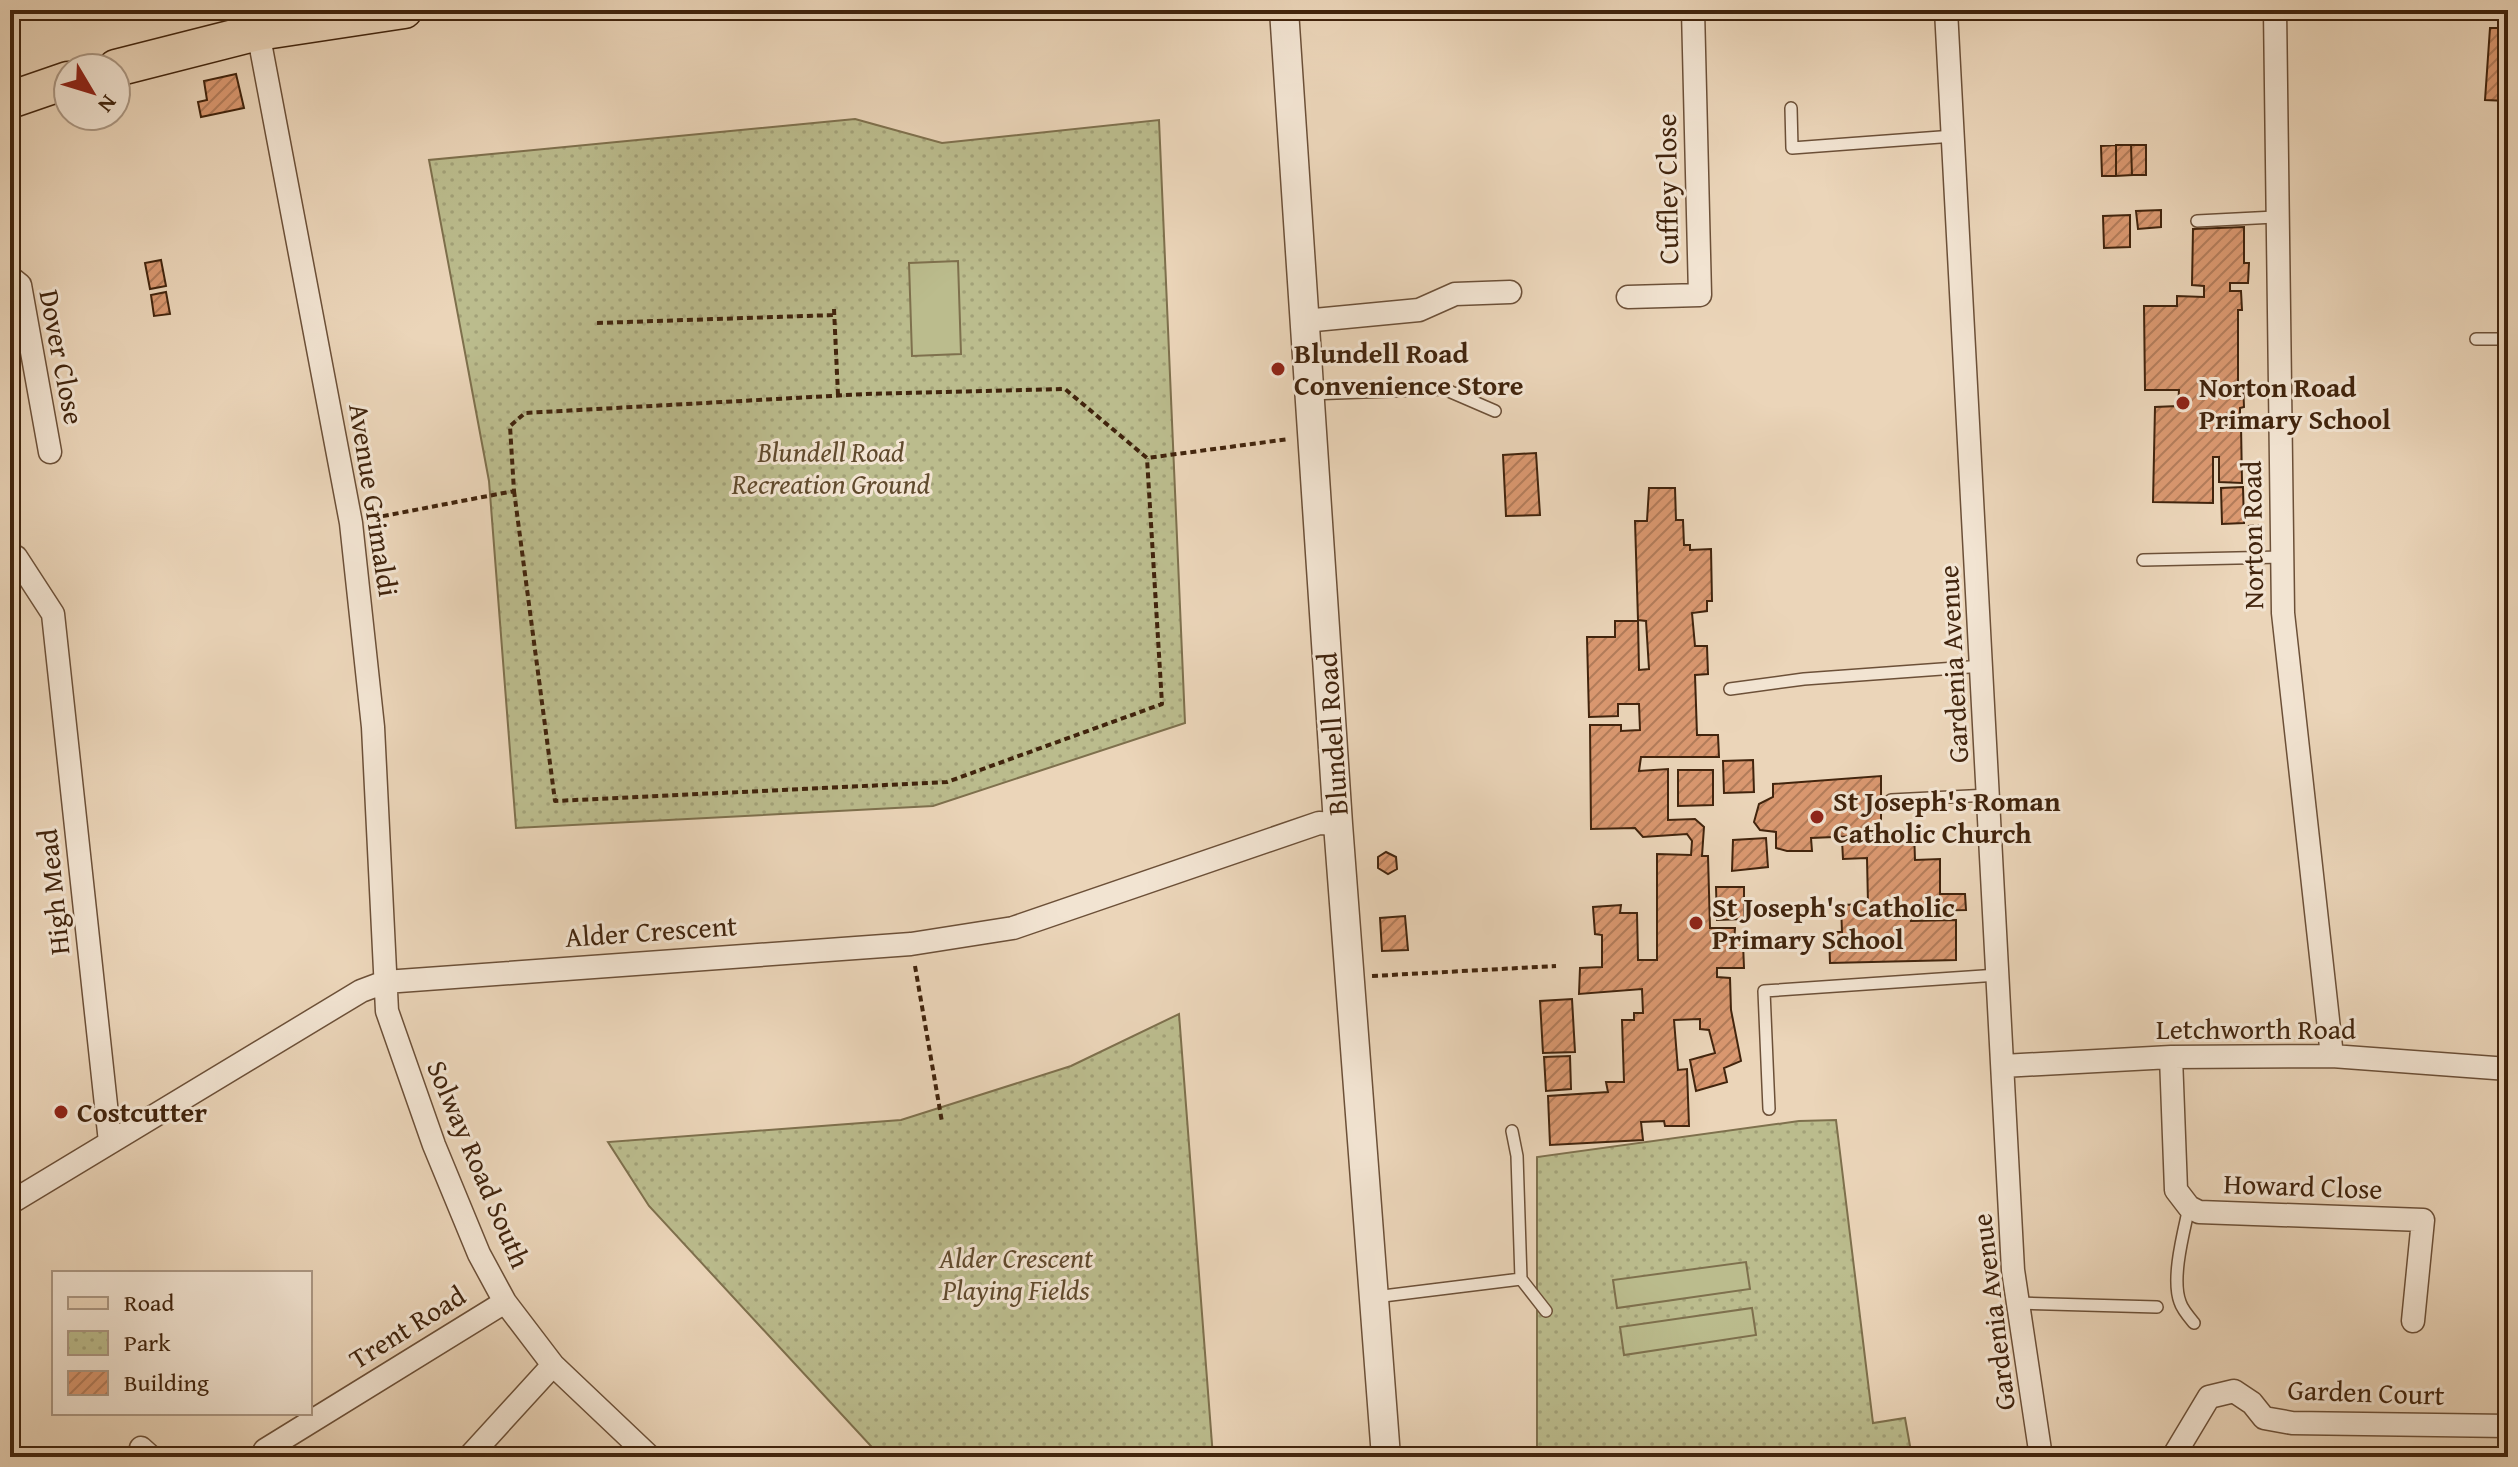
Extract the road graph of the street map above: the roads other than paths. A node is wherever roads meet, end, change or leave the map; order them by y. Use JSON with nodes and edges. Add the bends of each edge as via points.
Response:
{"nodes":[{"id":1,"x":1284,"y":10,"type":"edge"},
{"id":2,"x":1693,"y":10,"type":"edge"},
{"id":3,"x":1946,"y":10,"type":"edge"},
{"id":4,"x":2275,"y":10,"type":"edge"},
{"id":5,"x":392,"y":11,"type":"edge"},
{"id":6,"x":258,"y":32,"type":"junction"},
{"id":7,"x":132,"y":64,"type":"edge"},
{"id":8,"x":52,"y":86,"type":"edge"},
{"id":9,"x":10,"y":100,"type":"edge"},
{"id":10,"x":1791,"y":108,"type":"dead end"},
{"id":11,"x":1955,"y":135,"type":"junction"},
{"id":12,"x":2275,"y":217,"type":"junction"},
{"id":13,"x":2197,"y":221,"type":"dead end"},
{"id":14,"x":10,"y":277,"type":"edge"},
{"id":15,"x":1510,"y":292,"type":"dead end"},
{"id":16,"x":1628,"y":297,"type":"dead end"},
{"id":17,"x":1304,"y":321,"type":"junction"},
{"id":18,"x":2476,"y":339,"type":"dead end"},
{"id":19,"x":2508,"y":339,"type":"edge"},
{"id":20,"x":1309,"y":394,"type":"junction"},
{"id":21,"x":1495,"y":411,"type":"dead end"},
{"id":22,"x":50,"y":452,"type":"dead end"},
{"id":23,"x":10,"y":554,"type":"edge"},
{"id":24,"x":2283,"y":557,"type":"junction"},
{"id":25,"x":2143,"y":560,"type":"dead end"},
{"id":26,"x":1983,"y":666,"type":"junction"},
{"id":27,"x":1730,"y":689,"type":"dead end"},
{"id":28,"x":1990,"y":794,"type":"junction"},
{"id":29,"x":1891,"y":800,"type":"dead end"},
{"id":30,"x":1338,"y":824,"type":"junction"},
{"id":31,"x":1999,"y":975,"type":"junction"},
{"id":32,"x":385,"y":982,"type":"junction"},
{"id":33,"x":2332,"y":1056,"type":"junction"},
{"id":34,"x":2171,"y":1057,"type":"junction"},
{"id":35,"x":2003,"y":1066,"type":"junction"},
{"id":36,"x":2508,"y":1069,"type":"edge"},
{"id":37,"x":1769,"y":1109,"type":"dead end"},
{"id":38,"x":1512,"y":1131,"type":"dead end"},
{"id":39,"x":110,"y":1142,"type":"junction"},
{"id":40,"x":10,"y":1203,"type":"edge"},
{"id":41,"x":2189,"y":1207,"type":"junction"},
{"id":42,"x":1521,"y":1279,"type":"junction"},
{"id":43,"x":1374,"y":1297,"type":"junction"},
{"id":44,"x":505,"y":1302,"type":"junction"},
{"id":45,"x":2017,"y":1303,"type":"junction"},
{"id":46,"x":2157,"y":1307,"type":"dead end"},
{"id":47,"x":1546,"y":1311,"type":"dead end"},
{"id":48,"x":2413,"y":1321,"type":"dead end"},
{"id":49,"x":2194,"y":1323,"type":"dead end"},
{"id":50,"x":553,"y":1365,"type":"junction"},
{"id":51,"x":2508,"y":1426,"type":"edge"},
{"id":52,"x":481,"y":1453,"type":"edge"},
{"id":53,"x":261,"y":1457,"type":"edge"},
{"id":54,"x":650,"y":1457,"type":"edge"},
{"id":55,"x":1386,"y":1457,"type":"edge"},
{"id":56,"x":2041,"y":1457,"type":"edge"},
{"id":57,"x":2173,"y":1457,"type":"edge"}],
"edges":[{"from":1,"to":17,"type":"street","name":"Blundell Road"},
{"from":2,"to":16,"type":"street","name":"Cuffley Close","via":[[1700,295]]},
{"from":3,"to":11,"type":"street","name":"Gardenia Avenue"},
{"from":4,"to":12,"type":"street","name":"Norton Road"},
{"from":5,"to":6,"type":"main road"},
{"from":6,"to":7,"type":"main road"},
{"from":6,"to":32,"type":"street","name":"Avenue Grimaldi","via":[[351,523],[373,727]]},
{"from":8,"to":9,"type":"main road"},
{"from":10,"to":11,"type":"lane","via":[[1792,148]]},
{"from":11,"to":26,"type":"street","name":"Gardenia Avenue"},
{"from":12,"to":13,"type":"lane"},
{"from":12,"to":24,"type":"street","name":"Norton Road"},
{"from":14,"to":22,"type":"street","name":"Dover Close","via":[[20,285]]},
{"from":15,"to":17,"type":"street","via":[[1455,294],[1419,310]]},
{"from":17,"to":20,"type":"street","name":"Blundell Road"},
{"from":18,"to":19,"type":"lane"},
{"from":20,"to":21,"type":"lane","via":[[1444,389]]},
{"from":20,"to":30,"type":"street","name":"Blundell Road"},
{"from":23,"to":39,"type":"street","name":"High Mead","via":[[53,614]]},
{"from":24,"to":25,"type":"lane"},
{"from":24,"to":33,"type":"street","name":"Norton Road","via":[[2283,613]]},
{"from":26,"to":27,"type":"lane"},
{"from":26,"to":28,"type":"street","name":"Gardenia Avenue"},
{"from":28,"to":29,"type":"lane"},
{"from":28,"to":31,"type":"street","name":"Gardenia Avenue"},
{"from":30,"to":32,"type":"street","name":"Alder Crescent","via":[[1319,823],[1013,928],[911,944]]},
{"from":30,"to":43,"type":"street","name":"Blundell Road"},
{"from":31,"to":35,"type":"street","name":"Gardenia Avenue"},
{"from":31,"to":37,"type":"lane","via":[[1764,991]]},
{"from":32,"to":39,"type":"street","name":"Alder Crescent","via":[[361,991]]},
{"from":32,"to":44,"type":"street","name":"Solway Road South","via":[[387,1011],[407,1074],[479,1254]]},
{"from":33,"to":34,"type":"street","name":"Letchworth Road"},
{"from":33,"to":36,"type":"street","name":"Letchworth Road"},
{"from":34,"to":35,"type":"street","name":"Letchworth Road"},
{"from":34,"to":41,"type":"street","name":"Howard Close","via":[[2176,1190]]},
{"from":35,"to":45,"type":"street","name":"Gardenia Avenue"},
{"from":38,"to":42,"type":"lane"},
{"from":39,"to":40,"type":"street","name":"Alder Crescent"},
{"from":41,"to":48,"type":"street","name":"Howard Close","via":[[2199,1212],[2423,1220]]},
{"from":41,"to":49,"type":"lane","via":[[2178,1294]]},
{"from":42,"to":43,"type":"lane"},
{"from":42,"to":47,"type":"lane"},
{"from":43,"to":55,"type":"street","name":"Blundell Road"},
{"from":44,"to":50,"type":"street","name":"Solway Road South"},
{"from":44,"to":53,"type":"street","name":"Trent Road"},
{"from":45,"to":46,"type":"lane"},
{"from":45,"to":56,"type":"street","name":"Gardenia Avenue"},
{"from":50,"to":52,"type":"street"},
{"from":50,"to":54,"type":"street","name":"Solway Road South"},
{"from":51,"to":57,"type":"street","name":"Garden Court","via":[[2292,1423],[2264,1418],[2234,1391],[2209,1397]]}]}
